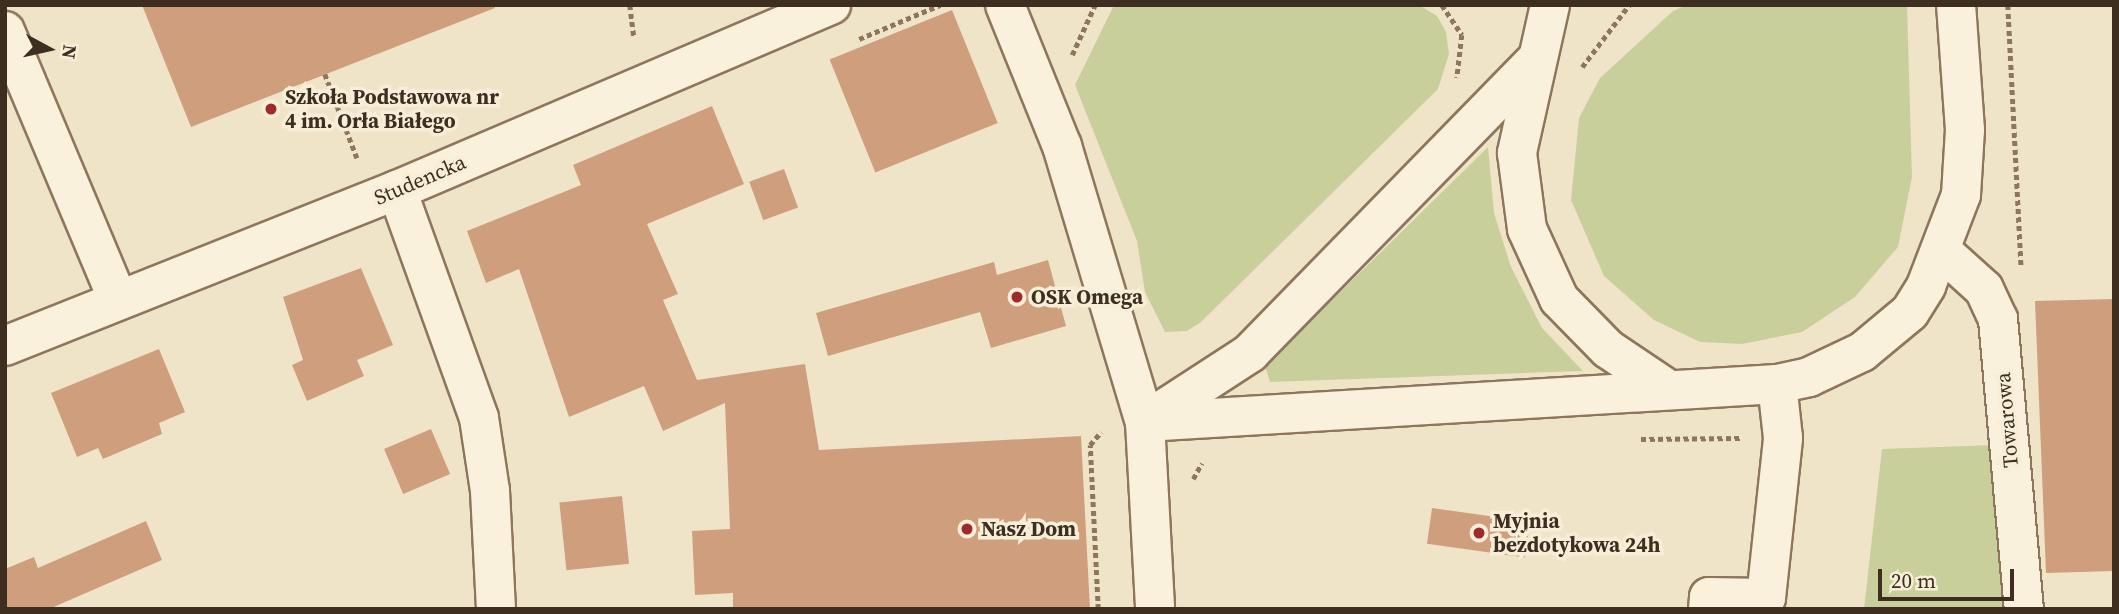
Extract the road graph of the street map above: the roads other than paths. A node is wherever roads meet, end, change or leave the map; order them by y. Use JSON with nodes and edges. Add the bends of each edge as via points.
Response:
{"nodes":[{"id":1,"x":831,"y":5,"type":"edge"},
{"id":2,"x":1005,"y":5,"type":"edge"},
{"id":3,"x":1550,"y":5,"type":"edge"},
{"id":4,"x":1956,"y":5,"type":"edge"},
{"id":5,"x":5,"y":32,"type":"edge"},
{"id":6,"x":1536,"y":60,"type":"junction"},
{"id":7,"x":397,"y":190,"type":"junction"},
{"id":8,"x":1943,"y":253,"type":"junction"},
{"id":9,"x":117,"y":298,"type":"junction"},
{"id":10,"x":5,"y":346,"type":"edge"},
{"id":11,"x":1777,"y":384,"type":"junction"},
{"id":12,"x":1666,"y":388,"type":"junction"},
{"id":13,"x":1145,"y":422,"type":"junction"},
{"id":14,"x":496,"y":609,"type":"edge"},
{"id":15,"x":1155,"y":609,"type":"edge"},
{"id":16,"x":1708,"y":609,"type":"edge"},
{"id":17,"x":2024,"y":609,"type":"edge"}],
"edges":[{"from":1,"to":7,"type":"street","name":"Studencka"},
{"from":2,"to":13,"type":"street","via":[[1062,146]]},
{"from":3,"to":6,"type":"street"},
{"from":4,"to":8,"type":"street","via":[[1964,166],[1961,195]]},
{"from":5,"to":9,"type":"street"},
{"from":6,"to":12,"type":"street","via":[[1517,153],[1527,229],[1559,299],[1608,349]]},
{"from":6,"to":13,"type":"street","via":[[1251,353]]},
{"from":7,"to":9,"type":"street","name":"Studencka"},
{"from":7,"to":14,"type":"street","via":[[479,418],[491,491]]},
{"from":8,"to":11,"type":"street","via":[[1910,313],[1889,334],[1831,368]]},
{"from":8,"to":17,"type":"street","name":"Towarowa","via":[[1984,289],[1998,319]]},
{"from":9,"to":10,"type":"street","name":"Studencka"},
{"from":11,"to":12,"type":"street"},
{"from":11,"to":16,"type":"street","via":[[1783,438],[1766,598],[1709,597]]},
{"from":12,"to":13,"type":"street"},
{"from":13,"to":15,"type":"street"}]}
